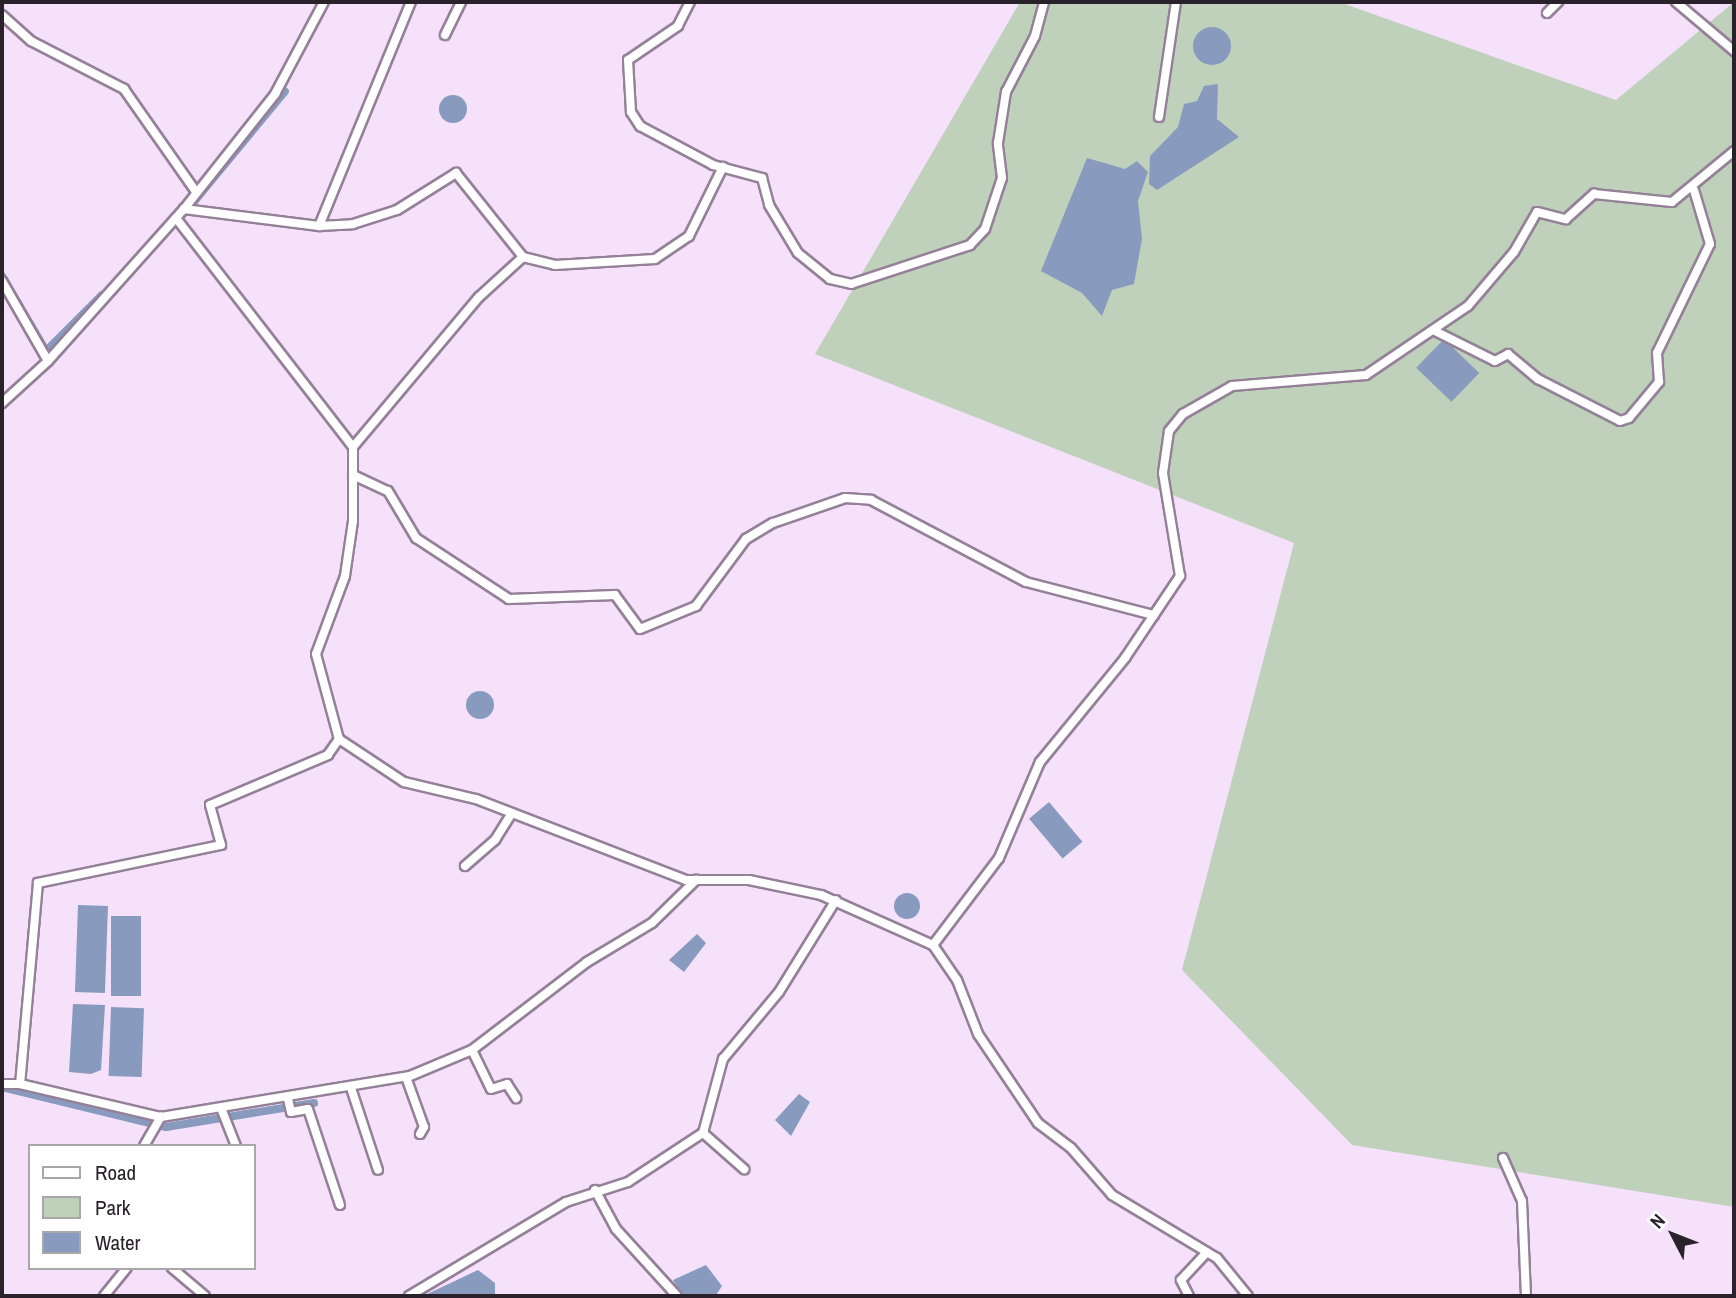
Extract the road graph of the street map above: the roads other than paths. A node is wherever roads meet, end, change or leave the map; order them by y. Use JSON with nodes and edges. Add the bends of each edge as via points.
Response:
{"nodes":[{"id":1,"x":324,"y":2,"type":"edge"},
{"id":2,"x":411,"y":2,"type":"edge"},
{"id":3,"x":461,"y":2,"type":"edge"},
{"id":4,"x":690,"y":2,"type":"edge"},
{"id":5,"x":1044,"y":2,"type":"edge"},
{"id":6,"x":1176,"y":2,"type":"edge"},
{"id":7,"x":1558,"y":2,"type":"edge"},
{"id":8,"x":1676,"y":2,"type":"edge"},
{"id":9,"x":1547,"y":13,"type":"dead end"},
{"id":10,"x":2,"y":15,"type":"edge"},
{"id":11,"x":445,"y":35,"type":"dead end"},
{"id":12,"x":1734,"y":51,"type":"edge"},
{"id":13,"x":1159,"y":117,"type":"dead end"},
{"id":14,"x":1734,"y":151,"type":"edge"},
{"id":15,"x":723,"y":167,"type":"junction"},
{"id":16,"x":1694,"y":190,"type":"junction"},
{"id":17,"x":196,"y":192,"type":"junction"},
{"id":18,"x":184,"y":209,"type":"junction"},
{"id":19,"x":176,"y":218,"type":"junction"},
{"id":20,"x":320,"y":226,"type":"junction"},
{"id":21,"x":523,"y":257,"type":"junction"},
{"id":22,"x":2,"y":281,"type":"edge"},
{"id":23,"x":1433,"y":330,"type":"junction"},
{"id":24,"x":48,"y":361,"type":"junction"},
{"id":25,"x":2,"y":403,"type":"edge"},
{"id":26,"x":353,"y":447,"type":"junction"},
{"id":27,"x":353,"y":475,"type":"junction"},
{"id":28,"x":1154,"y":614,"type":"junction"},
{"id":29,"x":339,"y":739,"type":"junction"},
{"id":30,"x":512,"y":813,"type":"junction"},
{"id":31,"x":465,"y":866,"type":"dead end"},
{"id":32,"x":696,"y":880,"type":"junction"},
{"id":33,"x":835,"y":900,"type":"junction"},
{"id":34,"x":933,"y":946,"type":"junction"},
{"id":35,"x":472,"y":1050,"type":"junction"},
{"id":36,"x":406,"y":1077,"type":"junction"},
{"id":37,"x":2,"y":1084,"type":"edge"},
{"id":38,"x":20,"y":1084,"type":"junction"},
{"id":39,"x":351,"y":1088,"type":"junction"},
{"id":40,"x":516,"y":1098,"type":"dead end"},
{"id":41,"x":288,"y":1099,"type":"junction"},
{"id":42,"x":221,"y":1108,"type":"junction"},
{"id":43,"x":161,"y":1117,"type":"junction"},
{"id":44,"x":420,"y":1133,"type":"dead end"},
{"id":45,"x":703,"y":1133,"type":"junction"},
{"id":46,"x":145,"y":1144,"type":"edge"},
{"id":47,"x":235,"y":1144,"type":"edge"},
{"id":48,"x":1503,"y":1158,"type":"dead end"},
{"id":49,"x":744,"y":1169,"type":"dead end"},
{"id":50,"x":378,"y":1170,"type":"dead end"},
{"id":51,"x":595,"y":1191,"type":"junction"},
{"id":52,"x":340,"y":1205,"type":"dead end"},
{"id":53,"x":1207,"y":1252,"type":"junction"},
{"id":54,"x":125,"y":1270,"type":"edge"},
{"id":55,"x":174,"y":1270,"type":"edge"},
{"id":56,"x":104,"y":1296,"type":"edge"},
{"id":57,"x":205,"y":1296,"type":"edge"},
{"id":58,"x":409,"y":1296,"type":"edge"},
{"id":59,"x":677,"y":1296,"type":"edge"},
{"id":60,"x":1189,"y":1296,"type":"edge"},
{"id":61,"x":1248,"y":1296,"type":"edge"},
{"id":62,"x":1526,"y":1296,"type":"edge"}],
"edges":[{"from":1,"to":17,"type":"street","via":[[275,94]]},
{"from":2,"to":20,"type":"street"},
{"from":3,"to":11,"type":"street"},
{"from":4,"to":15,"type":"street","via":[[678,26],[628,60],[631,112],[640,126]]},
{"from":5,"to":15,"type":"street","via":[[1006,92],[998,144],[1002,178],[985,229],[970,245],[862,284],[840,283],[786,238],[762,178]]},
{"from":6,"to":13,"type":"street"},
{"from":7,"to":9,"type":"street"},
{"from":8,"to":12,"type":"street"},
{"from":10,"to":17,"type":"street","via":[[32,41],[124,89]]},
{"from":14,"to":16,"type":"street"},
{"from":15,"to":21,"type":"street","via":[[689,236],[655,259],[555,265]]},
{"from":16,"to":23,"type":"street","via":[[1672,202],[1594,194],[1566,219],[1537,212],[1514,252],[1468,306]]},
{"from":16,"to":23,"type":"street","via":[[1710,244],[1657,353],[1659,382],[1629,418],[1620,421],[1538,379],[1508,354],[1495,361]]},
{"from":17,"to":18,"type":"street"},
{"from":18,"to":19,"type":"street"},
{"from":18,"to":20,"type":"street"},
{"from":19,"to":24,"type":"street"},
{"from":19,"to":26,"type":"street"},
{"from":20,"to":21,"type":"street","via":[[354,224],[397,211],[456,173]]},
{"from":21,"to":26,"type":"street","via":[[479,297]]},
{"from":22,"to":24,"type":"street"},
{"from":23,"to":28,"type":"street","via":[[1366,375],[1232,386],[1183,414],[1169,432],[1163,474],[1180,576]]},
{"from":24,"to":25,"type":"street"},
{"from":26,"to":27,"type":"street"},
{"from":27,"to":28,"type":"street","via":[[388,491],[416,538],[509,599],[615,595],[639,629],[696,606],[755,534],[845,498],[871,500],[1026,582]]},
{"from":27,"to":29,"type":"street","via":[[345,576],[316,654]]},
{"from":28,"to":34,"type":"street","via":[[1040,762],[999,858]]},
{"from":29,"to":30,"type":"street","via":[[404,782]]},
{"from":29,"to":38,"type":"street","via":[[328,755],[210,805],[221,845],[38,883]]},
{"from":30,"to":31,"type":"street"},
{"from":30,"to":32,"type":"street","via":[[559,836]]},
{"from":32,"to":33,"type":"street","via":[[749,880]]},
{"from":32,"to":35,"type":"street","via":[[652,923],[587,962]]},
{"from":33,"to":34,"type":"street"},
{"from":33,"to":45,"type":"street","via":[[779,992],[723,1059]]},
{"from":34,"to":53,"type":"street","via":[[957,980],[978,1034],[1038,1124],[1071,1147],[1112,1195]]},
{"from":35,"to":36,"type":"street"},
{"from":35,"to":40,"type":"street","via":[[491,1088],[507,1084]]},
{"from":36,"to":39,"type":"street"},
{"from":36,"to":44,"type":"street","via":[[425,1127]]},
{"from":37,"to":38,"type":"street"},
{"from":38,"to":43,"type":"street"},
{"from":39,"to":41,"type":"street"},
{"from":39,"to":50,"type":"street"},
{"from":41,"to":42,"type":"street"},
{"from":41,"to":52,"type":"street","via":[[290,1112],[308,1109]]},
{"from":42,"to":43,"type":"street"},
{"from":42,"to":47,"type":"street"},
{"from":43,"to":46,"type":"street"},
{"from":45,"to":49,"type":"street"},
{"from":45,"to":51,"type":"street","via":[[628,1182]]},
{"from":48,"to":62,"type":"street","via":[[1522,1201]]},
{"from":51,"to":58,"type":"street"},
{"from":51,"to":59,"type":"street","via":[[616,1229]]},
{"from":53,"to":60,"type":"street","via":[[1181,1280]]},
{"from":53,"to":61,"type":"street","via":[[1226,1265]]},
{"from":54,"to":56,"type":"street"},
{"from":55,"to":57,"type":"street"}]}
